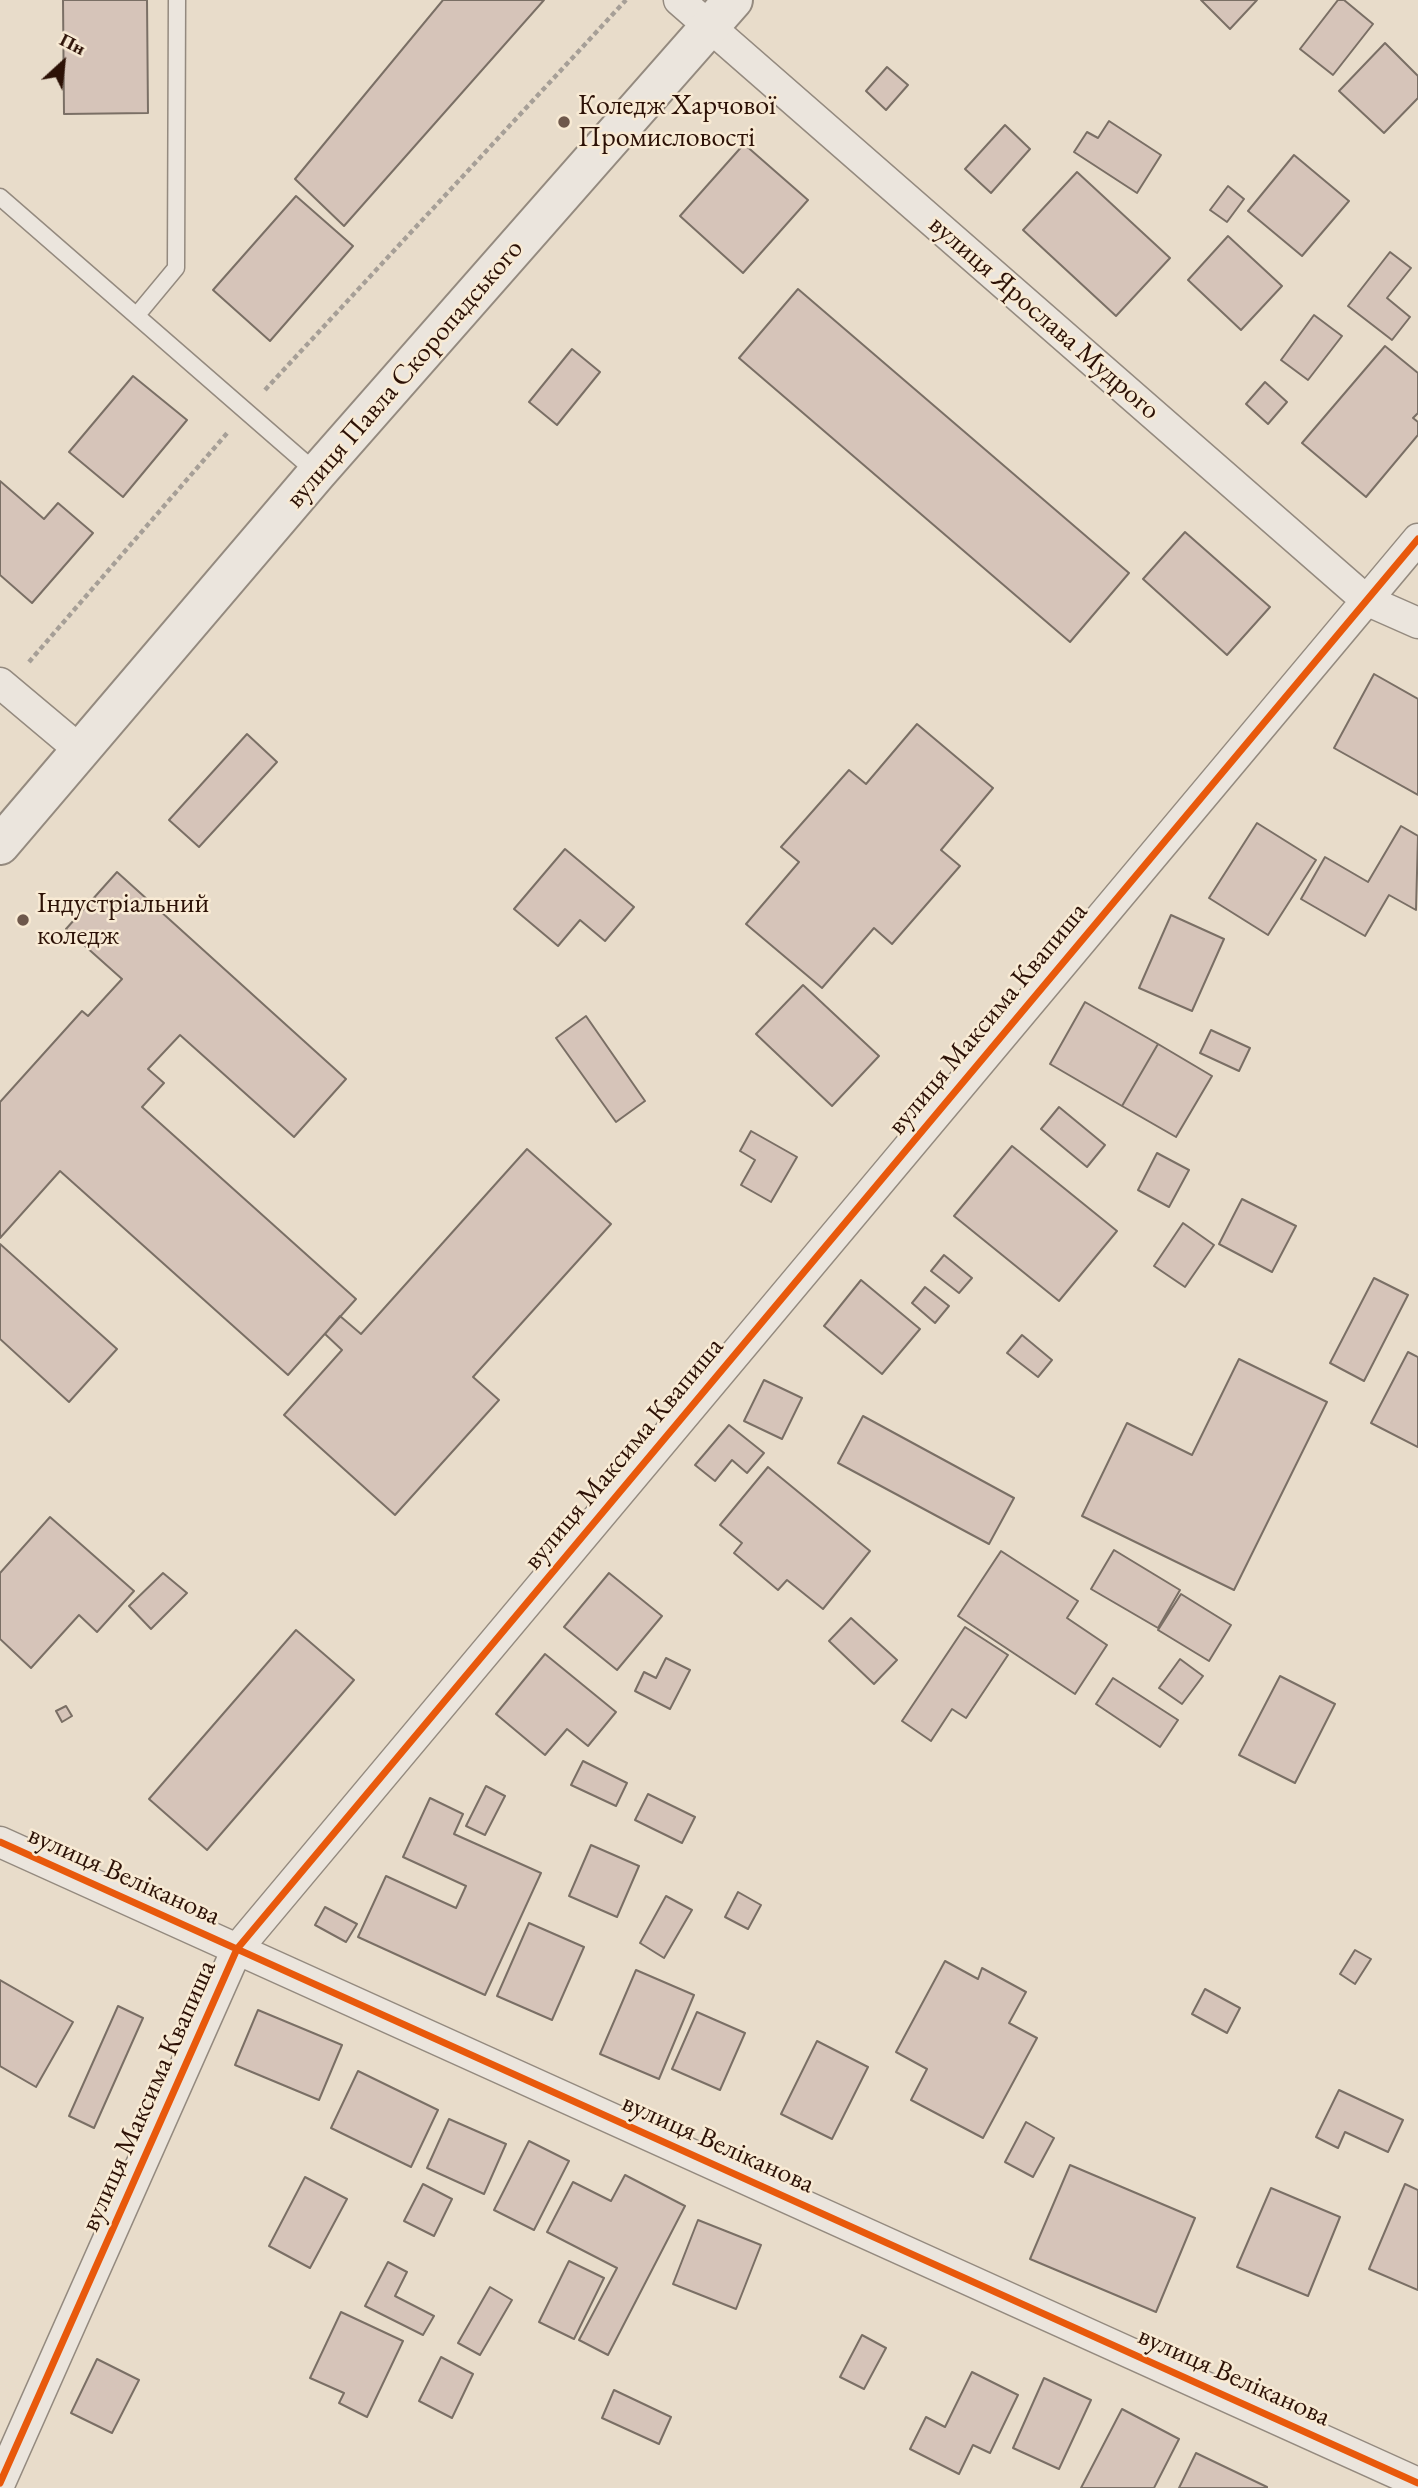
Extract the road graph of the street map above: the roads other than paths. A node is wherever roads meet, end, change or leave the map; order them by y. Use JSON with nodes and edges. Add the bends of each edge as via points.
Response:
{"nodes":[{"id":1,"x":177,"y":0,"type":"edge"},
{"id":2,"x":680,"y":0,"type":"edge"},
{"id":3,"x":722,"y":13,"type":"edge"},
{"id":4,"x":0,"y":197,"type":"edge"},
{"id":5,"x":136,"y":316,"type":"junction"},
{"id":6,"x":317,"y":473,"type":"junction"},
{"id":7,"x":1418,"y":539,"type":"edge"},
{"id":8,"x":1366,"y":600,"type":"junction"},
{"id":9,"x":1418,"y":623,"type":"edge"},
{"id":10,"x":3,"y":686,"type":"edge"},
{"id":11,"x":81,"y":751,"type":"junction"},
{"id":12,"x":0,"y":845,"type":"edge"},
{"id":13,"x":0,"y":1842,"type":"edge"},
{"id":14,"x":237,"y":1949,"type":"junction"},
{"id":15,"x":0,"y":2483,"type":"edge"},
{"id":16,"x":1418,"y":2483,"type":"edge"}],
"edges":[{"from":1,"to":5,"type":"lane","via":[[176,268]]},
{"from":2,"to":3,"type":"street","name":"вулиця Ярослава Мудрого"},
{"from":3,"to":6,"type":"street","name":"вулиця Павла Скоропадського"},
{"from":3,"to":8,"type":"street","name":"вулиця Ярослава Мудрого"},
{"from":4,"to":5,"type":"lane"},
{"from":5,"to":6,"type":"lane"},
{"from":6,"to":11,"type":"street","name":"вулиця Павла Скоропадського"},
{"from":7,"to":8,"type":"street","name":"вулиця Максима Квапиша"},
{"from":8,"to":9,"type":"street","name":"вулиця Ярослава Мудрого"},
{"from":8,"to":14,"type":"street","name":"вулиця Максима Квапиша"},
{"from":10,"to":11,"type":"street"},
{"from":11,"to":12,"type":"street","name":"вулиця Павла Скоропадського"},
{"from":13,"to":14,"type":"street","name":"вулиця Веліканова"},
{"from":14,"to":15,"type":"street","name":"вулиця Максима Квапиша"},
{"from":14,"to":16,"type":"street","name":"вулиця Веліканова"}]}
